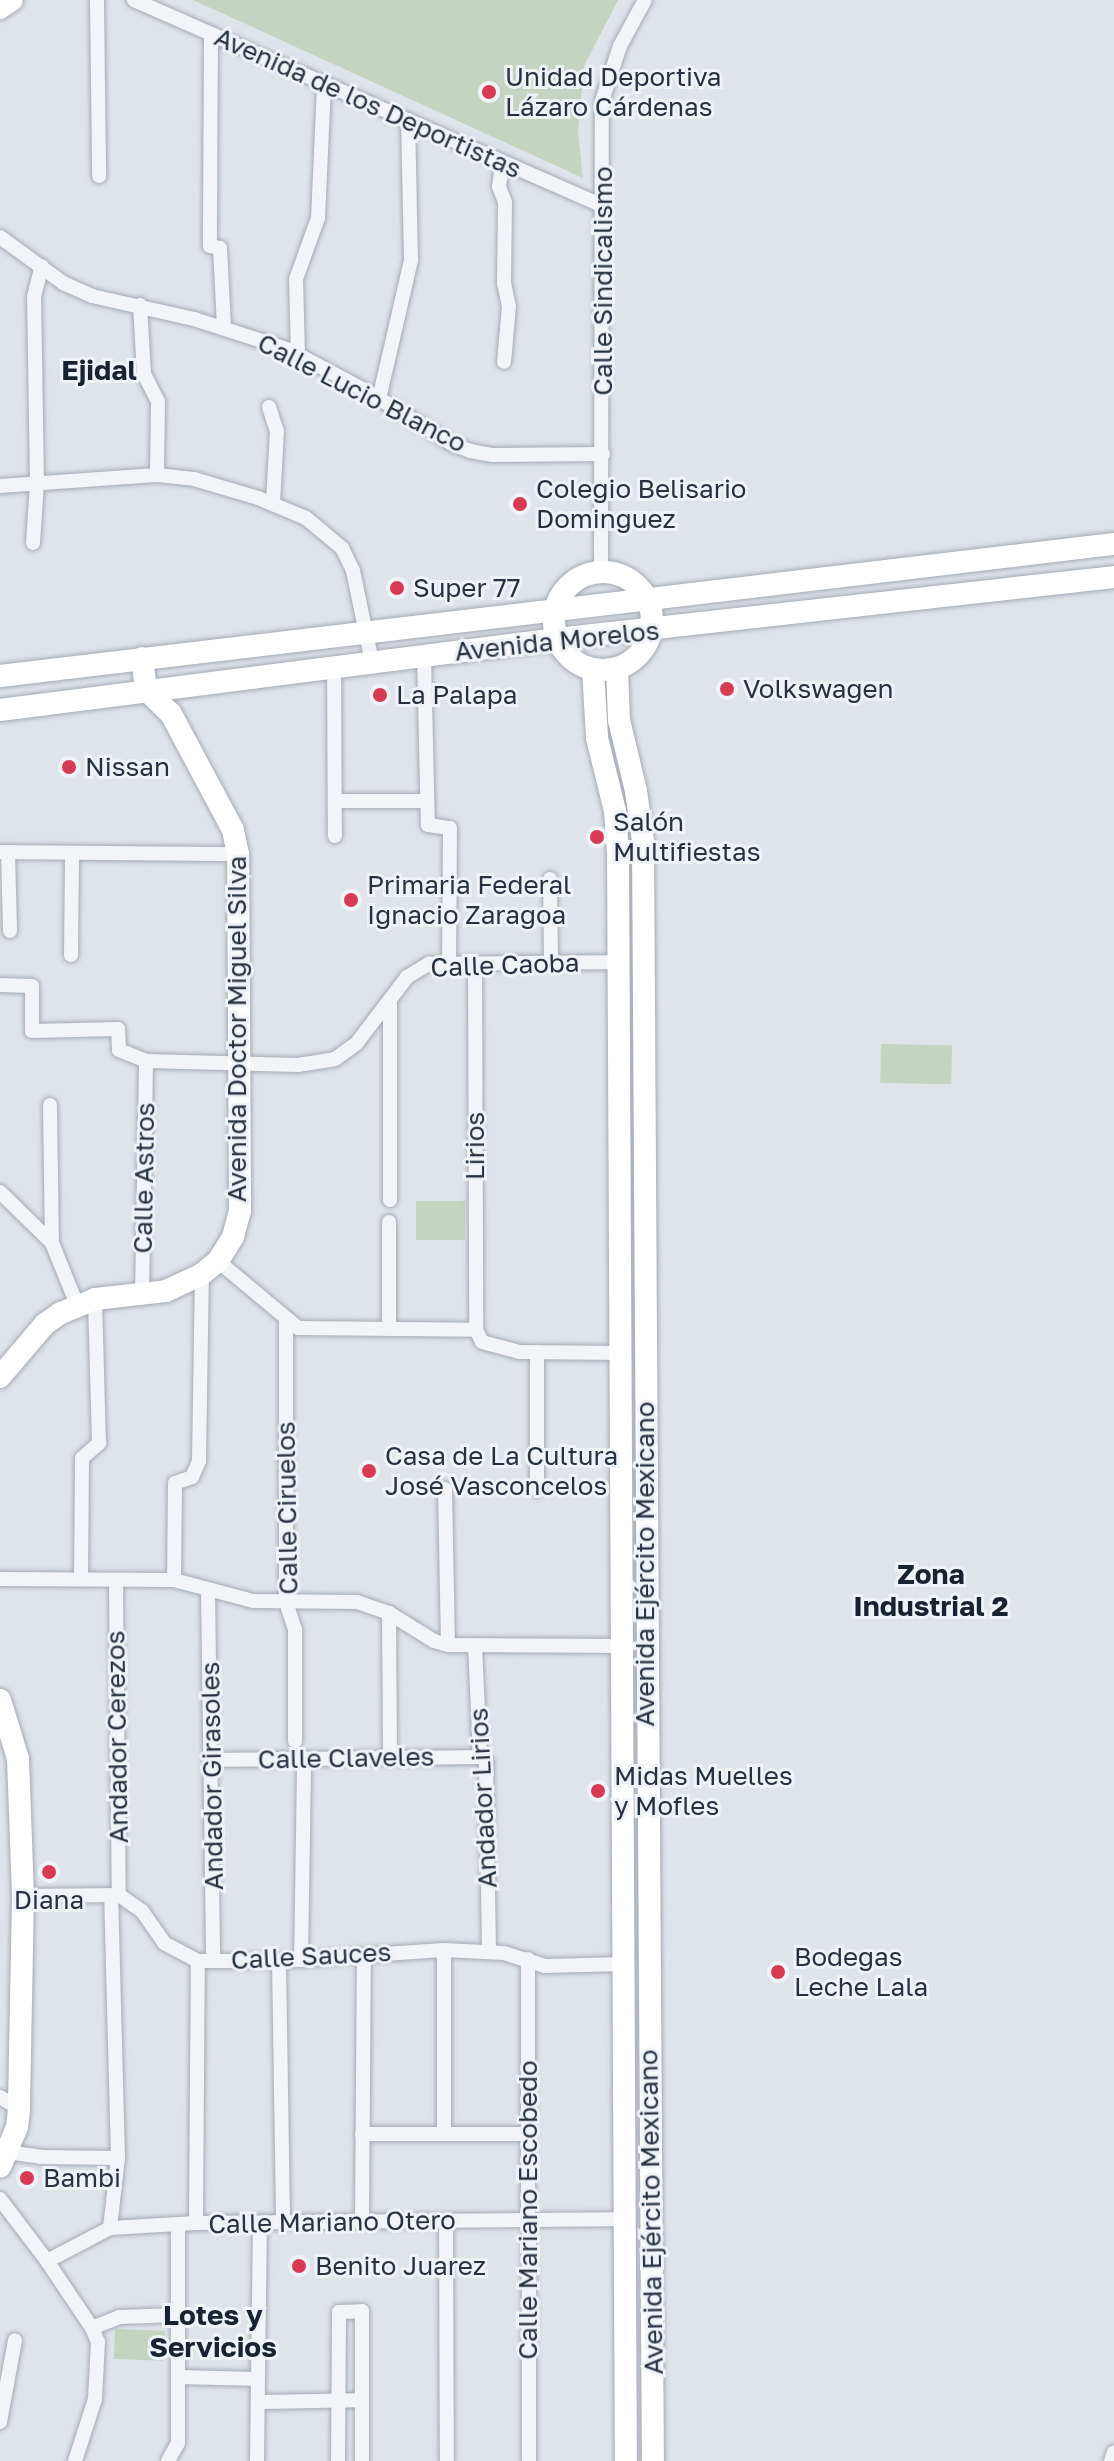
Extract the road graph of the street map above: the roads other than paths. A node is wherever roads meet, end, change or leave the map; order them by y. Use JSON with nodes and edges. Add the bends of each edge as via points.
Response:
{"nodes":[{"id":1,"x":12,"y":0,"type":"edge"},
{"id":2,"x":97,"y":0,"type":"edge"},
{"id":3,"x":134,"y":0,"type":"edge"},
{"id":4,"x":645,"y":0,"type":"edge"},
{"id":5,"x":0,"y":8,"type":"edge"},
{"id":6,"x":211,"y":34,"type":"junction"},
{"id":7,"x":324,"y":84,"type":"junction"},
{"id":8,"x":408,"y":120,"type":"junction"},
{"id":9,"x":502,"y":163,"type":"junction"},
{"id":10,"x":99,"y":176,"type":"dead end"},
{"id":11,"x":603,"y":206,"type":"junction"},
{"id":12,"x":0,"y":237,"type":"edge"},
{"id":13,"x":42,"y":266,"type":"junction"},
{"id":14,"x":140,"y":305,"type":"junction"},
{"id":15,"x":224,"y":327,"type":"junction"},
{"id":16,"x":298,"y":355,"type":"junction"},
{"id":17,"x":504,"y":362,"type":"dead end"},
{"id":18,"x":379,"y":399,"type":"junction"},
{"id":19,"x":269,"y":407,"type":"dead end"},
{"id":20,"x":603,"y":454,"type":"junction"},
{"id":21,"x":157,"y":475,"type":"junction"},
{"id":22,"x":37,"y":483,"type":"junction"},
{"id":23,"x":0,"y":486,"type":"edge"},
{"id":24,"x":273,"y":503,"type":"junction"},
{"id":25,"x":33,"y":543,"type":"dead end"},
{"id":26,"x":1114,"y":544,"type":"edge"},
{"id":27,"x":1038,"y":552,"type":"junction"},
{"id":28,"x":601,"y":571,"type":"junction"},
{"id":29,"x":1114,"y":577,"type":"edge"},
{"id":30,"x":1041,"y":586,"type":"junction"},
{"id":31,"x":647,"y":597,"type":"junction"},
{"id":32,"x":555,"y":611,"type":"junction"},
{"id":33,"x":369,"y":630,"type":"junction"},
{"id":34,"x":652,"y":631,"type":"junction"},
{"id":35,"x":557,"y":639,"type":"junction"},
{"id":36,"x":424,"y":655,"type":"junction"},
{"id":37,"x":142,"y":658,"type":"junction"},
{"id":38,"x":372,"y":662,"type":"junction"},
{"id":39,"x":334,"y":666,"type":"junction"},
{"id":40,"x":617,"y":669,"type":"junction"},
{"id":41,"x":593,"y":670,"type":"junction"},
{"id":42,"x":0,"y":676,"type":"edge"},
{"id":43,"x":146,"y":690,"type":"junction"},
{"id":44,"x":0,"y":710,"type":"edge"},
{"id":45,"x":335,"y":801,"type":"junction"},
{"id":46,"x":427,"y":801,"type":"junction"},
{"id":47,"x":641,"y":826,"type":"junction"},
{"id":48,"x":616,"y":829,"type":"junction"},
{"id":49,"x":335,"y":836,"type":"dead end"},
{"id":50,"x":4,"y":852,"type":"edge"},
{"id":51,"x":72,"y":853,"type":"junction"},
{"id":52,"x":238,"y":854,"type":"junction"},
{"id":53,"x":550,"y":879,"type":"dead end"},
{"id":54,"x":618,"y":880,"type":"junction"},
{"id":55,"x":643,"y":880,"type":"junction"},
{"id":56,"x":10,"y":931,"type":"dead end"},
{"id":57,"x":71,"y":955,"type":"dead end"},
{"id":58,"x":619,"y":962,"type":"junction"},
{"id":59,"x":449,"y":963,"type":"junction"},
{"id":60,"x":475,"y":963,"type":"junction"},
{"id":61,"x":551,"y":963,"type":"junction"},
{"id":62,"x":0,"y":985,"type":"edge"},
{"id":63,"x":390,"y":1003,"type":"junction"},
{"id":64,"x":146,"y":1061,"type":"junction"},
{"id":65,"x":241,"y":1065,"type":"junction"},
{"id":66,"x":50,"y":1105,"type":"dead end"},
{"id":67,"x":621,"y":1154,"type":"junction"},
{"id":68,"x":645,"y":1154,"type":"junction"},
{"id":69,"x":0,"y":1192,"type":"edge"},
{"id":70,"x":390,"y":1200,"type":"dead end"},
{"id":71,"x":389,"y":1222,"type":"dead end"},
{"id":72,"x":52,"y":1243,"type":"junction"},
{"id":73,"x":210,"y":1268,"type":"junction"},
{"id":74,"x":142,"y":1295,"type":"junction"},
{"id":75,"x":86,"y":1303,"type":"junction"},
{"id":76,"x":286,"y":1321,"type":"junction"},
{"id":77,"x":389,"y":1329,"type":"junction"},
{"id":78,"x":476,"y":1330,"type":"junction"},
{"id":79,"x":537,"y":1352,"type":"junction"},
{"id":80,"x":622,"y":1353,"type":"junction"},
{"id":81,"x":1,"y":1372,"type":"edge"},
{"id":82,"x":445,"y":1489,"type":"dead end"},
{"id":83,"x":537,"y":1490,"type":"dead end"},
{"id":84,"x":634,"y":1491,"type":"junction"},
{"id":85,"x":0,"y":1579,"type":"edge"},
{"id":86,"x":81,"y":1579,"type":"junction"},
{"id":87,"x":116,"y":1580,"type":"junction"},
{"id":88,"x":174,"y":1580,"type":"junction"},
{"id":89,"x":208,"y":1591,"type":"junction"},
{"id":90,"x":286,"y":1602,"type":"junction"},
{"id":91,"x":389,"y":1613,"type":"junction"},
{"id":92,"x":448,"y":1645,"type":"junction"},
{"id":93,"x":475,"y":1645,"type":"junction"},
{"id":94,"x":624,"y":1646,"type":"junction"},
{"id":95,"x":0,"y":1700,"type":"edge"},
{"id":96,"x":295,"y":1741,"type":"dead end"},
{"id":97,"x":480,"y":1757,"type":"junction"},
{"id":98,"x":304,"y":1758,"type":"junction"},
{"id":99,"x":390,"y":1758,"type":"junction"},
{"id":100,"x":212,"y":1760,"type":"junction"},
{"id":101,"x":624,"y":1790,"type":"junction"},
{"id":102,"x":647,"y":1790,"type":"junction"},
{"id":103,"x":11,"y":1807,"type":"edge"},
{"id":104,"x":115,"y":1895,"type":"junction"},
{"id":105,"x":23,"y":1896,"type":"junction"},
{"id":106,"x":444,"y":1950,"type":"junction"},
{"id":107,"x":489,"y":1951,"type":"junction"},
{"id":108,"x":364,"y":1956,"type":"junction"},
{"id":109,"x":528,"y":1959,"type":"junction"},
{"id":110,"x":301,"y":1960,"type":"junction"},
{"id":111,"x":206,"y":1961,"type":"junction"},
{"id":112,"x":279,"y":1961,"type":"junction"},
{"id":113,"x":624,"y":1964,"type":"junction"},
{"id":114,"x":9,"y":2103,"type":"edge"},
{"id":115,"x":650,"y":2113,"type":"junction"},
{"id":116,"x":624,"y":2114,"type":"junction"},
{"id":117,"x":444,"y":2133,"type":"junction"},
{"id":118,"x":362,"y":2134,"type":"junction"},
{"id":119,"x":527,"y":2134,"type":"junction"},
{"id":120,"x":118,"y":2158,"type":"junction"},
{"id":121,"x":4,"y":2160,"type":"edge"},
{"id":122,"x":0,"y":2199,"type":"edge"},
{"id":123,"x":625,"y":2219,"type":"junction"},
{"id":124,"x":529,"y":2220,"type":"junction"},
{"id":125,"x":446,"y":2221,"type":"junction"},
{"id":126,"x":362,"y":2222,"type":"junction"},
{"id":127,"x":196,"y":2223,"type":"junction"},
{"id":128,"x":260,"y":2223,"type":"junction"},
{"id":129,"x":283,"y":2223,"type":"junction"},
{"id":130,"x":178,"y":2224,"type":"junction"},
{"id":131,"x":110,"y":2228,"type":"junction"},
{"id":132,"x":47,"y":2261,"type":"junction"},
{"id":133,"x":178,"y":2315,"type":"junction"},
{"id":134,"x":92,"y":2328,"type":"junction"},
{"id":135,"x":15,"y":2340,"type":"dead end"},
{"id":136,"x":178,"y":2377,"type":"junction"},
{"id":137,"x":258,"y":2379,"type":"junction"},
{"id":138,"x":338,"y":2400,"type":"junction"},
{"id":139,"x":361,"y":2400,"type":"junction"},
{"id":140,"x":258,"y":2402,"type":"junction"},
{"id":141,"x":0,"y":2422,"type":"edge"},
{"id":142,"x":627,"y":2437,"type":"junction"},
{"id":143,"x":653,"y":2437,"type":"junction"},
{"id":144,"x":1114,"y":2452,"type":"edge"},
{"id":145,"x":75,"y":2461,"type":"edge"},
{"id":146,"x":168,"y":2461,"type":"edge"},
{"id":147,"x":257,"y":2461,"type":"edge"},
{"id":148,"x":338,"y":2461,"type":"edge"},
{"id":149,"x":362,"y":2461,"type":"edge"},
{"id":150,"x":447,"y":2461,"type":"edge"},
{"id":151,"x":529,"y":2461,"type":"edge"},
{"id":152,"x":626,"y":2461,"type":"edge"},
{"id":153,"x":653,"y":2461,"type":"edge"},
{"id":154,"x":1111,"y":2461,"type":"edge"}],
"edges":[{"from":1,"to":5,"type":"street"},
{"from":2,"to":10,"type":"street"},
{"from":3,"to":6,"type":"street","name":"Avenida de los Deportistas"},
{"from":4,"to":11,"type":"street","name":"Calle Sindicalismo","via":[[620,46],[602,101]]},
{"from":6,"to":7,"type":"street","name":"Avenida de los Deportistas"},
{"from":6,"to":15,"type":"street","via":[[210,246],[220,248]]},
{"from":7,"to":8,"type":"street","name":"Avenida de los Deportistas"},
{"from":7,"to":16,"type":"street","via":[[318,218],[296,279]]},
{"from":8,"to":9,"type":"street","name":"Avenida de los Deportistas"},
{"from":8,"to":18,"type":"street","via":[[411,260]]},
{"from":9,"to":11,"type":"street","name":"Avenida de los Deportistas"},
{"from":9,"to":17,"type":"street","via":[[499,187],[505,202],[504,283],[509,306]]},
{"from":11,"to":20,"type":"street","name":"Calle Sindicalismo"},
{"from":12,"to":13,"type":"street","name":"Calle Lucio Blanco"},
{"from":13,"to":14,"type":"street","name":"Calle Lucio Blanco","via":[[92,296]]},
{"from":13,"to":22,"type":"street","via":[[34,297]]},
{"from":14,"to":15,"type":"street","name":"Calle Lucio Blanco"},
{"from":14,"to":21,"type":"street","via":[[144,374],[158,401]]},
{"from":15,"to":16,"type":"street","name":"Calle Lucio Blanco"},
{"from":16,"to":18,"type":"street","name":"Calle Lucio Blanco"},
{"from":18,"to":20,"type":"street","name":"Calle Lucio Blanco","via":[[470,451]]},
{"from":19,"to":24,"type":"street","via":[[277,431]]},
{"from":20,"to":28,"type":"street","name":"Calle Sindicalismo"},
{"from":21,"to":22,"type":"street"},
{"from":21,"to":24,"type":"street","via":[[194,479]]},
{"from":22,"to":23,"type":"street"},
{"from":22,"to":25,"type":"street"},
{"from":24,"to":33,"type":"street","via":[[306,518],[342,548]]},
{"from":26,"to":27,"type":"street","name":"Avenida Morelos"},
{"from":27,"to":30,"type":"street"},
{"from":27,"to":31,"type":"street","name":"Avenida Morelos"},
{"from":28,"to":31,"type":"street","via":[[628,578]]},
{"from":28,"to":32,"type":"street","via":[[571,583]]},
{"from":29,"to":30,"type":"street","name":"Avenida Morelos"},
{"from":30,"to":34,"type":"street","name":"Avenida Morelos"},
{"from":31,"to":32,"type":"street","name":"Avenida Morelos"},
{"from":31,"to":34,"type":"street"},
{"from":32,"to":33,"type":"street","name":"Avenida Morelos"},
{"from":32,"to":35,"type":"street"},
{"from":33,"to":37,"type":"street","name":"Avenida Morelos"},
{"from":33,"to":38,"type":"street"},
{"from":34,"to":35,"type":"street","name":"Avenida Morelos"},
{"from":34,"to":40,"type":"street","via":[[639,655]]},
{"from":35,"to":36,"type":"street","name":"Avenida Morelos"},
{"from":35,"to":41,"type":"street","via":[[567,655]]},
{"from":36,"to":38,"type":"street","name":"Avenida Morelos"},
{"from":36,"to":46,"type":"street"},
{"from":37,"to":42,"type":"street","name":"Avenida Morelos"},
{"from":37,"to":43,"type":"street"},
{"from":38,"to":39,"type":"street","name":"Avenida Morelos"},
{"from":39,"to":43,"type":"street","name":"Avenida Morelos"},
{"from":39,"to":45,"type":"street"},
{"from":40,"to":41,"type":"street"},
{"from":40,"to":47,"type":"street","name":"Avenida Ejército Mexicano","via":[[619,720]]},
{"from":41,"to":48,"type":"street","name":"Avenida Ejército Mexicano","via":[[597,738]]},
{"from":43,"to":44,"type":"street","name":"Avenida Morelos"},
{"from":43,"to":52,"type":"street","name":"Avenida Doctor Miguel Silva","via":[[171,714],[233,830]]},
{"from":45,"to":46,"type":"street"},
{"from":45,"to":49,"type":"street"},
{"from":46,"to":59,"type":"street","via":[[428,825],[450,828]]},
{"from":47,"to":48,"type":"street"},
{"from":47,"to":55,"type":"street","name":"Avenida Ejército Mexicano"},
{"from":48,"to":54,"type":"street","name":"Avenida Ejército Mexicano"},
{"from":50,"to":51,"type":"street"},
{"from":50,"to":56,"type":"street"},
{"from":51,"to":52,"type":"street"},
{"from":51,"to":57,"type":"street"},
{"from":52,"to":65,"type":"street","name":"Avenida Doctor Miguel Silva"},
{"from":53,"to":61,"type":"street"},
{"from":54,"to":55,"type":"street"},
{"from":54,"to":58,"type":"street","name":"Avenida Ejército Mexicano"},
{"from":55,"to":68,"type":"street","name":"Avenida Ejército Mexicano"},
{"from":58,"to":61,"type":"street","name":"Calle Caoba"},
{"from":58,"to":67,"type":"street","name":"Avenida Ejército Mexicano"},
{"from":59,"to":60,"type":"street","name":"Calle Caoba"},
{"from":59,"to":63,"type":"street","name":"Calle Caoba","via":[[414,970]]},
{"from":60,"to":61,"type":"street","name":"Calle Caoba"},
{"from":60,"to":78,"type":"street","name":"Lirios"},
{"from":62,"to":64,"type":"street","via":[[32,986],[32,1031],[118,1029],[119,1050]]},
{"from":63,"to":65,"type":"street","name":"Calle Caoba","via":[[356,1044],[335,1059]]},
{"from":63,"to":70,"type":"street"},
{"from":64,"to":65,"type":"street","name":"Calle Caoba"},
{"from":64,"to":74,"type":"street","name":"Calle Astros"},
{"from":65,"to":73,"type":"street","name":"Avenida Doctor Miguel Silva","via":[[240,1211],[233,1237]]},
{"from":66,"to":72,"type":"street"},
{"from":67,"to":68,"type":"street"},
{"from":67,"to":80,"type":"street","name":"Avenida Ejército Mexicano"},
{"from":68,"to":84,"type":"street","name":"Avenida Ejército Mexicano"},
{"from":69,"to":72,"type":"street"},
{"from":71,"to":77,"type":"street"},
{"from":72,"to":75,"type":"street"},
{"from":73,"to":74,"type":"street","via":[[183,1286]]},
{"from":73,"to":76,"type":"street"},
{"from":73,"to":88,"type":"street","via":[[199,1461],[192,1477],[175,1483]]},
{"from":74,"to":75,"type":"street"},
{"from":75,"to":81,"type":"street","via":[[45,1324]]},
{"from":75,"to":86,"type":"street","via":[[99,1443],[82,1458]]},
{"from":76,"to":77,"type":"street","via":[[305,1330]]},
{"from":76,"to":90,"type":"street","name":"Calle Ciruelos"},
{"from":77,"to":78,"type":"street"},
{"from":78,"to":79,"type":"street","via":[[482,1342]]},
{"from":79,"to":80,"type":"street"},
{"from":79,"to":83,"type":"street"},
{"from":80,"to":84,"type":"street","name":"Avenida Ejército Mexicano"},
{"from":82,"to":92,"type":"street"},
{"from":84,"to":94,"type":"street","name":"Avenida Ejército Mexicano"},
{"from":84,"to":102,"type":"street","name":"Avenida Ejército Mexicano"},
{"from":85,"to":86,"type":"street"},
{"from":86,"to":87,"type":"street"},
{"from":87,"to":88,"type":"street"},
{"from":87,"to":104,"type":"street","name":"Andador Cerezos"},
{"from":88,"to":89,"type":"street"},
{"from":89,"to":90,"type":"street"},
{"from":89,"to":100,"type":"street","name":"Andador Girasoles"},
{"from":90,"to":91,"type":"street","via":[[357,1602]]},
{"from":90,"to":96,"type":"street","name":"Calle Ciruelos","via":[[295,1629]]},
{"from":91,"to":92,"type":"street"},
{"from":91,"to":99,"type":"street"},
{"from":92,"to":93,"type":"street"},
{"from":93,"to":94,"type":"street"},
{"from":93,"to":97,"type":"street","name":"Andador Lirios"},
{"from":94,"to":101,"type":"street","name":"Avenida Ejército Mexicano"},
{"from":95,"to":103,"type":"street","via":[[18,1759]]},
{"from":97,"to":99,"type":"street","name":"Calle Claveles"},
{"from":97,"to":107,"type":"street","name":"Andador Lirios","via":[[486,1761]]},
{"from":98,"to":99,"type":"street","name":"Calle Claveles"},
{"from":98,"to":100,"type":"street","name":"Calle Claveles"},
{"from":98,"to":110,"type":"street"},
{"from":100,"to":111,"type":"street","name":"Andador Girasoles"},
{"from":101,"to":102,"type":"street"},
{"from":101,"to":113,"type":"street","name":"Avenida Ejército Mexicano"},
{"from":102,"to":115,"type":"street","name":"Avenida Ejército Mexicano"},
{"from":103,"to":105,"type":"street"},
{"from":104,"to":105,"type":"street"},
{"from":104,"to":111,"type":"street","name":"Calle Sauces","via":[[142,1911],[164,1943]]},
{"from":104,"to":120,"type":"street","name":"Andador Cerezos"},
{"from":105,"to":114,"type":"street"},
{"from":106,"to":107,"type":"street","name":"Calle Sauces"},
{"from":106,"to":108,"type":"street","name":"Calle Sauces"},
{"from":106,"to":117,"type":"street"},
{"from":107,"to":109,"type":"street","name":"Calle Sauces"},
{"from":108,"to":110,"type":"street","name":"Calle Sauces"},
{"from":108,"to":118,"type":"street"},
{"from":109,"to":113,"type":"street","name":"Calle Sauces","via":[[545,1966]]},
{"from":109,"to":119,"type":"street","name":"Calle Mariano Escobedo"},
{"from":110,"to":112,"type":"street","name":"Calle Sauces"},
{"from":111,"to":112,"type":"street","name":"Calle Sauces"},
{"from":111,"to":127,"type":"street","name":"Andador Girasoles"},
{"from":112,"to":129,"type":"street"},
{"from":113,"to":116,"type":"street","name":"Avenida Ejército Mexicano"},
{"from":114,"to":121,"type":"street"},
{"from":115,"to":116,"type":"street"},
{"from":115,"to":143,"type":"street","name":"Avenida Ejército Mexicano"},
{"from":116,"to":123,"type":"street","name":"Avenida Ejército Mexicano"},
{"from":117,"to":118,"type":"street"},
{"from":117,"to":119,"type":"street"},
{"from":118,"to":126,"type":"street"},
{"from":119,"to":124,"type":"street","name":"Calle Mariano Escobedo"},
{"from":120,"to":121,"type":"street"},
{"from":120,"to":131,"type":"street","name":"Andador Cerezos"},
{"from":122,"to":132,"type":"street"},
{"from":123,"to":124,"type":"street","name":"Calle Mariano Otero"},
{"from":123,"to":142,"type":"street","name":"Avenida Ejército Mexicano"},
{"from":124,"to":125,"type":"street","name":"Calle Mariano Otero"},
{"from":124,"to":151,"type":"street","name":"Calle Mariano Escobedo"},
{"from":125,"to":126,"type":"street","name":"Calle Mariano Otero"},
{"from":125,"to":150,"type":"street"},
{"from":126,"to":129,"type":"street","name":"Calle Mariano Otero"},
{"from":127,"to":128,"type":"street","name":"Calle Mariano Otero"},
{"from":127,"to":130,"type":"street","name":"Calle Mariano Otero"},
{"from":128,"to":129,"type":"street","name":"Calle Mariano Otero"},
{"from":128,"to":137,"type":"street"},
{"from":130,"to":131,"type":"street","name":"Calle Mariano Otero"},
{"from":130,"to":133,"type":"street"},
{"from":131,"to":132,"type":"street","name":"Calle Mariano Otero"},
{"from":132,"to":134,"type":"street"},
{"from":133,"to":134,"type":"street","via":[[119,2317]]},
{"from":133,"to":136,"type":"street"},
{"from":134,"to":145,"type":"street","via":[[99,2368]]},
{"from":135,"to":141,"type":"street"},
{"from":136,"to":137,"type":"street"},
{"from":136,"to":146,"type":"street","via":[[178,2443]]},
{"from":137,"to":140,"type":"street"},
{"from":138,"to":139,"type":"street"},
{"from":138,"to":139,"type":"street","via":[[339,2312],[362,2311]]},
{"from":138,"to":140,"type":"street"},
{"from":138,"to":148,"type":"street"},
{"from":139,"to":149,"type":"street"},
{"from":140,"to":147,"type":"street"},
{"from":142,"to":143,"type":"street"},
{"from":142,"to":152,"type":"street","name":"Avenida Ejército Mexicano"},
{"from":143,"to":153,"type":"street","name":"Avenida Ejército Mexicano"},
{"from":144,"to":154,"type":"street"}]}
